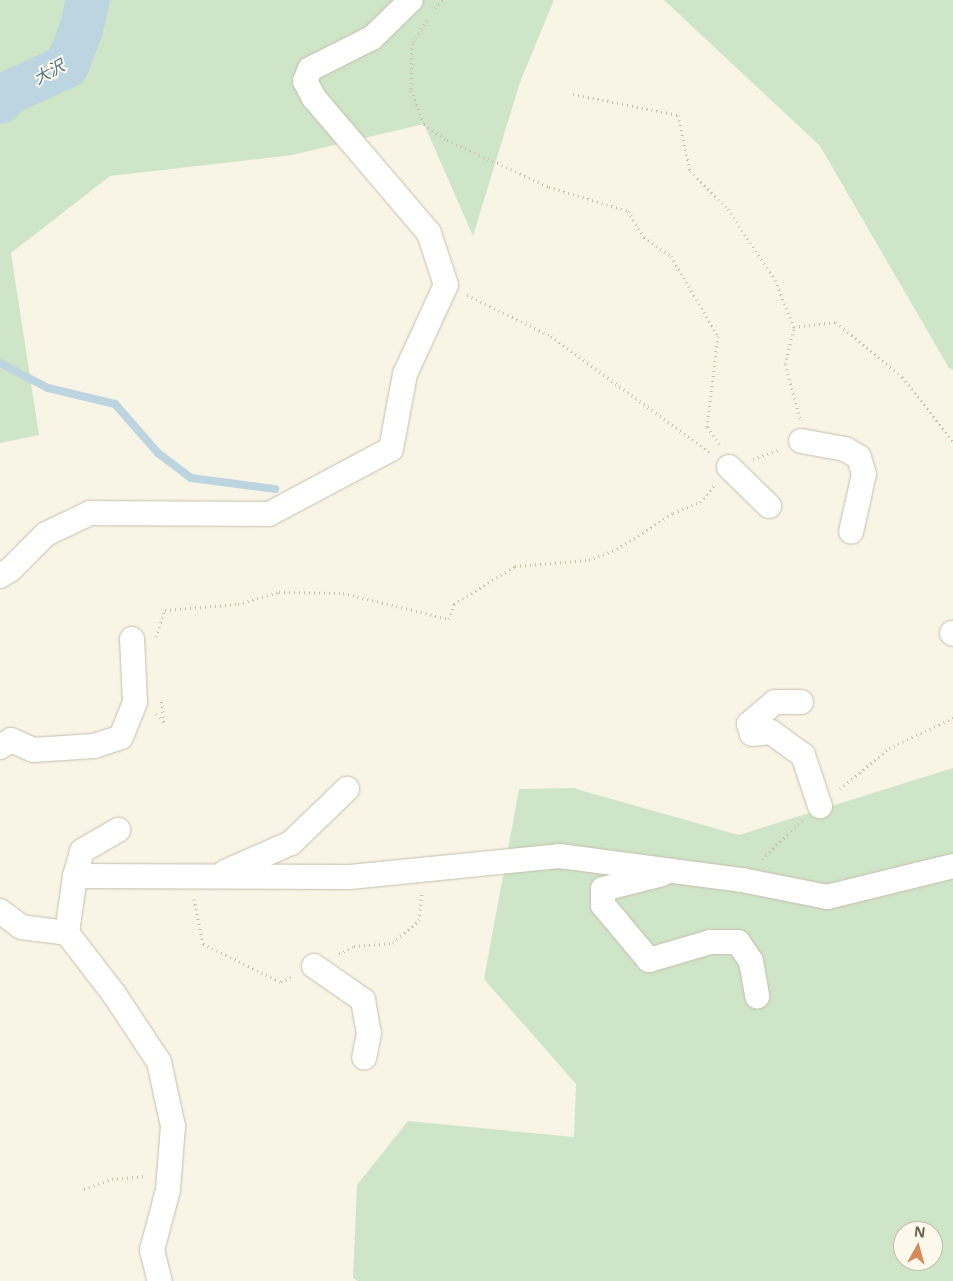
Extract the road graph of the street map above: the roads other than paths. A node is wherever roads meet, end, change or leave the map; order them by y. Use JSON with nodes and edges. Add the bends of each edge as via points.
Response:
{"nodes":[{"id":1,"x":411,"y":0,"type":"edge"},
{"id":2,"x":801,"y":441,"type":"road end"},
{"id":3,"x":729,"y":467,"type":"road end"},
{"id":4,"x":769,"y":506,"type":"dead end"},
{"id":5,"x":851,"y":532,"type":"dead end"},
{"id":6,"x":0,"y":576,"type":"edge"},
{"id":7,"x":143,"y":642,"type":"road end"},
{"id":8,"x":801,"y":702,"type":"dead end"},
{"id":9,"x":0,"y":747,"type":"edge"},
{"id":10,"x":347,"y":788,"type":"dead end"},
{"id":11,"x":820,"y":806,"type":"dead end"},
{"id":12,"x":118,"y":830,"type":"dead end"},
{"id":13,"x":953,"y":866,"type":"edge"},
{"id":14,"x":674,"y":871,"type":"junction"},
{"id":15,"x":217,"y":875,"type":"junction"},
{"id":16,"x":75,"y":876,"type":"junction"},
{"id":17,"x":0,"y":912,"type":"edge"},
{"id":18,"x":67,"y":933,"type":"junction"},
{"id":19,"x":314,"y":966,"type":"road end"},
{"id":20,"x":756,"y":996,"type":"dead end"},
{"id":21,"x":364,"y":1058,"type":"dead end"},
{"id":22,"x":160,"y":1281,"type":"edge"}],
"edges":[{"from":1,"to":6,"type":"street","via":[[372,38],[310,69],[305,80],[314,98],[429,232],[446,285],[405,374],[391,449],[269,514],[90,513],[46,534]]},
{"from":2,"to":5,"type":"street","via":[[845,449],[860,457],[864,474]]},
{"from":3,"to":4,"type":"street"},
{"from":7,"to":9,"type":"street","via":[[135,702],[121,737],[94,746],[34,750],[11,740]]},
{"from":8,"to":11,"type":"street","via":[[775,702],[749,724],[752,734],[771,732],[803,756]]},
{"from":10,"to":15,"type":"street","via":[[291,843]]},
{"from":12,"to":16,"type":"street","via":[[82,851]]},
{"from":13,"to":14,"type":"street","via":[[827,897],[742,880]]},
{"from":14,"to":15,"type":"street","via":[[559,856],[350,877]]},
{"from":14,"to":20,"type":"street","via":[[603,889],[603,904],[649,960],[710,942],[738,942],[751,961]]},
{"from":15,"to":16,"type":"street"},
{"from":16,"to":18,"type":"street"},
{"from":17,"to":18,"type":"street","via":[[21,926]]},
{"from":18,"to":22,"type":"street","via":[[160,1062],[174,1126],[164,1203],[152,1250]]},
{"from":19,"to":21,"type":"street","via":[[362,1000],[369,1033]]}]}
